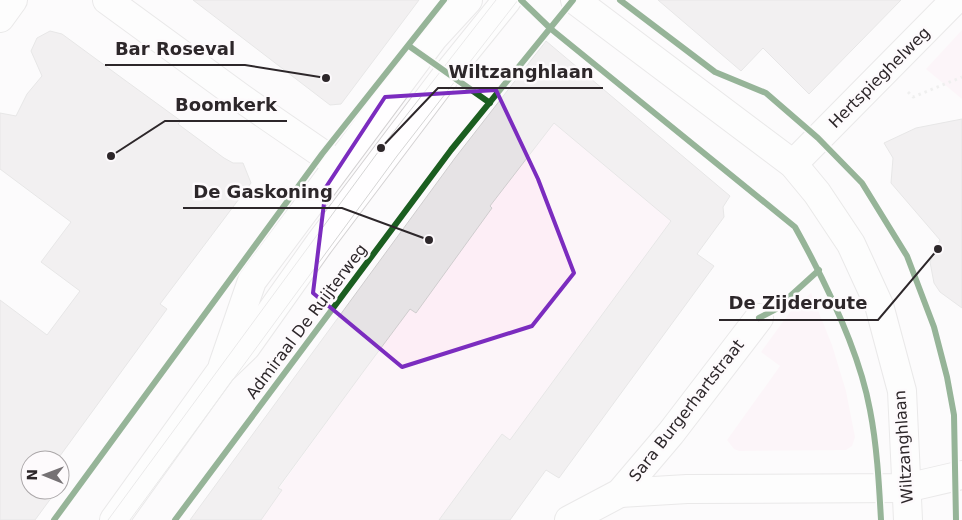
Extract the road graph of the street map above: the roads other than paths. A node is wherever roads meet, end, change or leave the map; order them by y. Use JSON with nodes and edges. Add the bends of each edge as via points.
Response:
{"nodes":[{"id":1,"x":13,"y":0,"type":"edge"},
{"id":2,"x":107,"y":0,"type":"edge"},
{"id":3,"x":468,"y":0,"type":"edge"},
{"id":4,"x":508,"y":0,"type":"edge"},
{"id":5,"x":575,"y":0,"type":"edge"},
{"id":6,"x":955,"y":0,"type":"edge"},
{"id":7,"x":0,"y":18,"type":"edge"},
{"id":8,"x":338,"y":164,"type":"junction"},
{"id":9,"x":793,"y":164,"type":"junction"},
{"id":10,"x":759,"y":318,"type":"dead end"},
{"id":11,"x":221,"y":370,"type":"junction"},
{"id":12,"x":962,"y":475,"type":"edge"},
{"id":13,"x":906,"y":488,"type":"junction"},
{"id":14,"x":620,"y":492,"type":"junction"},
{"id":15,"x":114,"y":520,"type":"edge"},
{"id":16,"x":570,"y":520,"type":"edge"},
{"id":17,"x":908,"y":520,"type":"edge"}],
"edges":[{"from":1,"to":7,"type":"street"},
{"from":2,"to":8,"type":"street"},
{"from":3,"to":8,"type":"street","name":"Admiraal De Ruijterweg","via":[[434,37]]},
{"from":4,"to":11,"type":"street","name":"Admiraal De Ruijterweg","via":[[448,73],[246,347]]},
{"from":5,"to":9,"type":"street","name":"Wiltzanghlaan"},
{"from":6,"to":9,"type":"street","name":"Hertspieghelweg"},
{"from":8,"to":11,"type":"street","name":"Admiraal De Ruijterweg","via":[[252,281]]},
{"from":9,"to":13,"type":"street","name":"Wiltzanghlaan","via":[[851,244],[879,305],[902,391]]},
{"from":10,"to":14,"type":"street","name":"Sara Burgerhartstraat","via":[[671,433]]},
{"from":11,"to":15,"type":"street","name":"Admiraal De Ruijterweg"},
{"from":12,"to":13,"type":"street","name":"Sara Burgerhartstraat"},
{"from":13,"to":14,"type":"street","name":"Sara Burgerhartstraat"},
{"from":13,"to":17,"type":"street","name":"Wiltzanghlaan"},
{"from":14,"to":16,"type":"street","name":"Sara Burgerhartstraat"}]}
